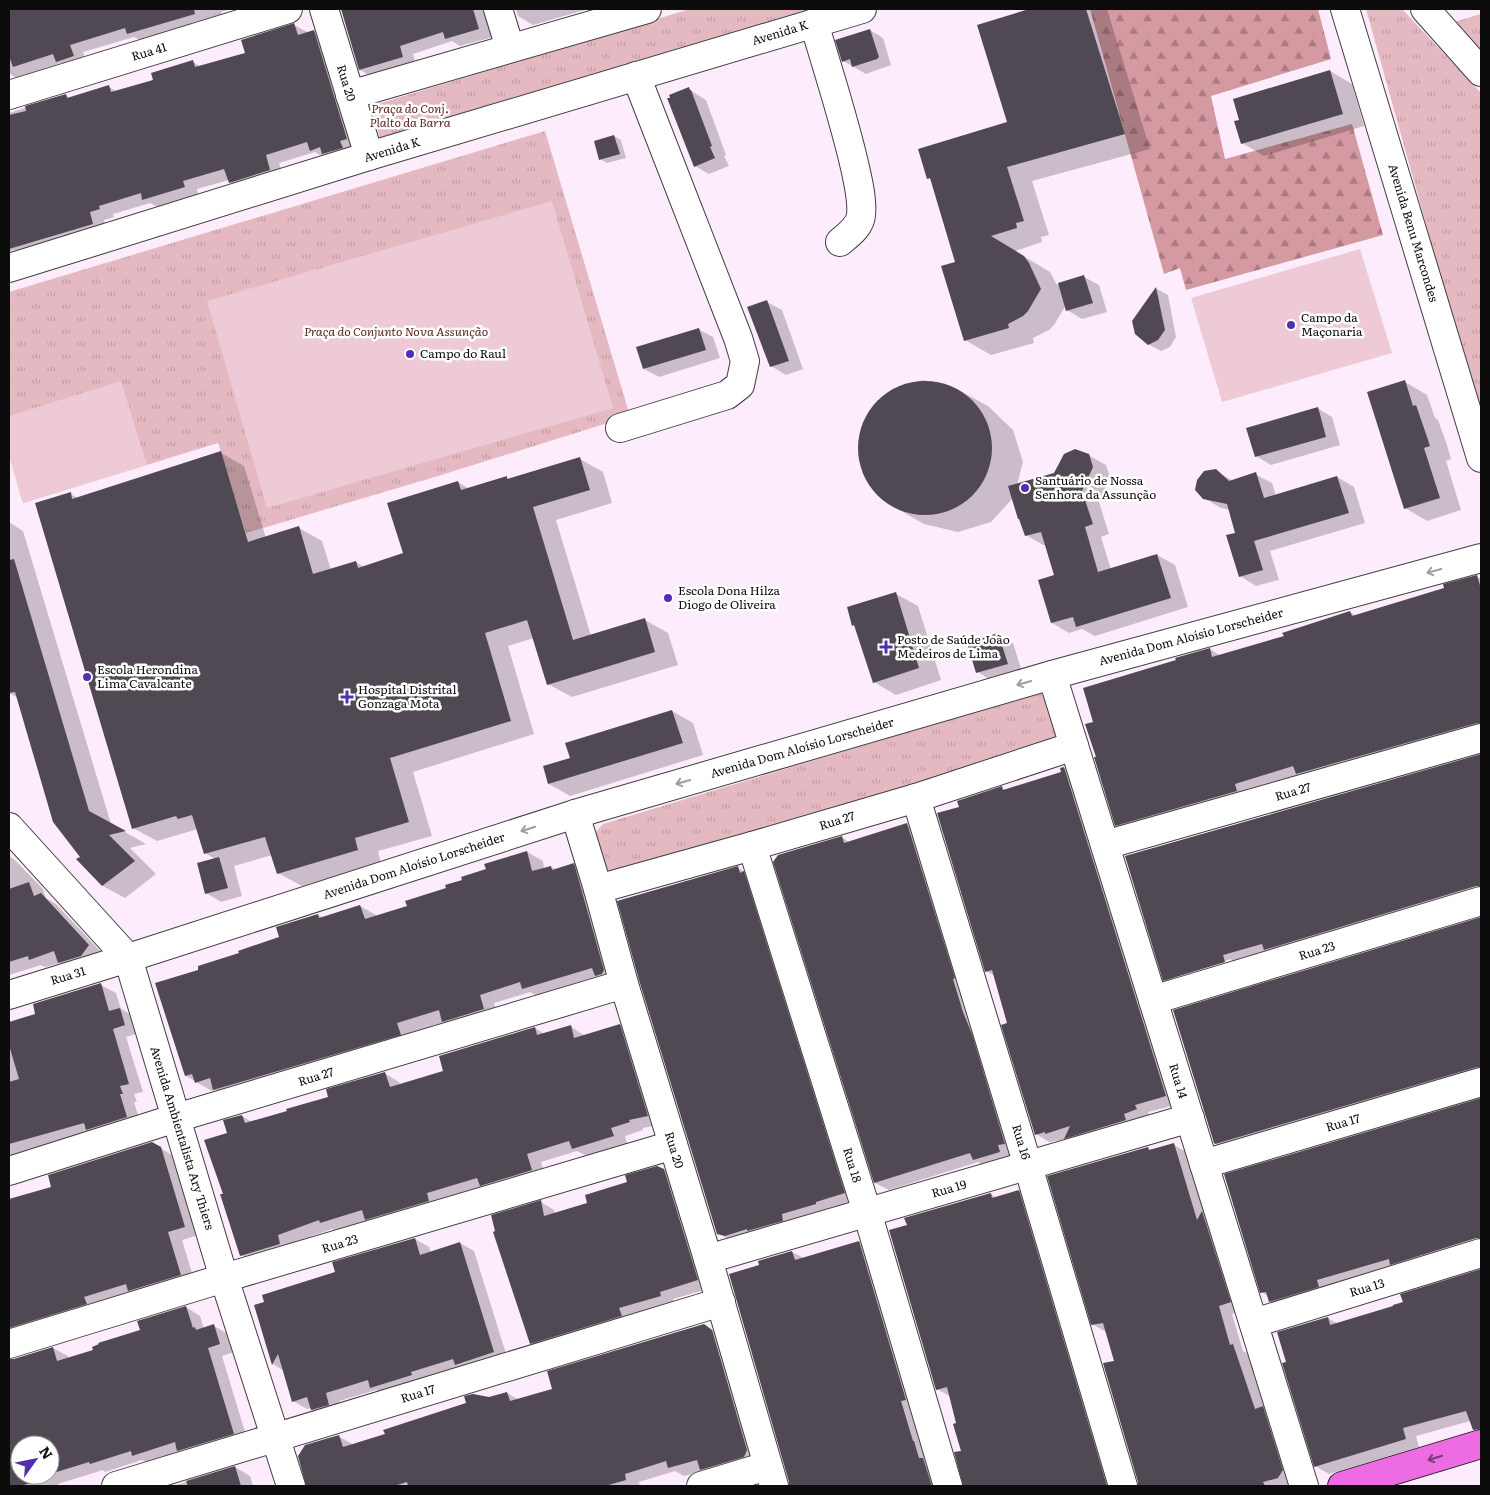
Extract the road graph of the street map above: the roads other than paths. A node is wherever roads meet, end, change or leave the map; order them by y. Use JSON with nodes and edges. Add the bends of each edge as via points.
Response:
{"nodes":[{"id":1,"x":288,"y":9,"type":"edge"},
{"id":2,"x":324,"y":9,"type":"edge"},
{"id":3,"x":498,"y":9,"type":"edge"},
{"id":4,"x":647,"y":9,"type":"edge"},
{"id":5,"x":1345,"y":9,"type":"edge"},
{"id":6,"x":1425,"y":9,"type":"edge"},
{"id":7,"x":850,"y":10,"type":"edge"},
{"id":8,"x":814,"y":22,"type":"junction"},
{"id":9,"x":510,"y":48,"type":"junction"},
{"id":10,"x":1481,"y":72,"type":"edge"},
{"id":11,"x":636,"y":76,"type":"junction"},
{"id":12,"x":9,"y":95,"type":"edge"},
{"id":13,"x":350,"y":95,"type":"junction"},
{"id":14,"x":369,"y":156,"type":"junction"},
{"id":15,"x":840,"y":242,"type":"dead end"},
{"id":16,"x":9,"y":268,"type":"edge"},
{"id":17,"x":620,"y":428,"type":"dead end"},
{"id":18,"x":1481,"y":458,"type":"edge"},
{"id":19,"x":1481,"y":558,"type":"edge"},
{"id":20,"x":1052,"y":675,"type":"junction"},
{"id":21,"x":1481,"y":738,"type":"edge"},
{"id":22,"x":1074,"y":746,"type":"junction"},
{"id":23,"x":916,"y":798,"type":"junction"},
{"id":24,"x":575,"y":814,"type":"junction"},
{"id":25,"x":9,"y":827,"type":"edge"},
{"id":26,"x":752,"y":846,"type":"junction"},
{"id":27,"x":1105,"y":846,"type":"junction"},
{"id":28,"x":598,"y":889,"type":"junction"},
{"id":29,"x":1481,"y":901,"type":"edge"},
{"id":30,"x":128,"y":958,"type":"junction"},
{"id":31,"x":624,"y":984,"type":"junction"},
{"id":32,"x":9,"y":995,"type":"edge"},
{"id":33,"x":1153,"y":1000,"type":"junction"},
{"id":34,"x":1481,"y":1082,"type":"edge"},
{"id":35,"x":176,"y":1118,"type":"junction"},
{"id":36,"x":1190,"y":1118,"type":"junction"},
{"id":37,"x":673,"y":1145,"type":"junction"},
{"id":38,"x":1204,"y":1164,"type":"junction"},
{"id":39,"x":1028,"y":1166,"type":"junction"},
{"id":40,"x":9,"y":1171,"type":"edge"},
{"id":41,"x":867,"y":1212,"type":"junction"},
{"id":42,"x":1481,"y":1253,"type":"edge"},
{"id":43,"x":708,"y":1259,"type":"junction"},
{"id":44,"x":224,"y":1278,"type":"junction"},
{"id":45,"x":720,"y":1302,"type":"junction"},
{"id":46,"x":1254,"y":1323,"type":"junction"},
{"id":47,"x":9,"y":1344,"type":"edge"},
{"id":48,"x":276,"y":1438,"type":"junction"},
{"id":49,"x":1481,"y":1444,"type":"edge"},
{"id":50,"x":770,"y":1476,"type":"edge"},
{"id":51,"x":116,"y":1486,"type":"edge"},
{"id":52,"x":291,"y":1486,"type":"edge"},
{"id":53,"x":701,"y":1486,"type":"edge"},
{"id":54,"x":948,"y":1486,"type":"edge"},
{"id":55,"x":1123,"y":1486,"type":"edge"},
{"id":56,"x":1304,"y":1486,"type":"edge"},
{"id":57,"x":1342,"y":1486,"type":"edge"}],
"edges":[{"from":1,"to":12,"type":"street","name":"Rua 41"},
{"from":2,"to":13,"type":"street","name":"Rua 20"},
{"from":3,"to":9,"type":"street"},
{"from":4,"to":9,"type":"street"},
{"from":5,"to":18,"type":"street","name":"Avenida Benu Marcondes"},
{"from":6,"to":10,"type":"street"},
{"from":7,"to":8,"type":"street","name":"Avenida K"},
{"from":8,"to":11,"type":"street","name":"Avenida K"},
{"from":8,"to":15,"type":"street","via":[[847,132],[860,194],[861,217]]},
{"from":9,"to":13,"type":"street"},
{"from":11,"to":14,"type":"street","name":"Avenida K"},
{"from":11,"to":17,"type":"street","via":[[745,361],[740,385],[727,396]]},
{"from":13,"to":14,"type":"street","name":"Rua 20"},
{"from":14,"to":16,"type":"street","name":"Avenida K"},
{"from":19,"to":20,"type":"street","name":"Avenida Dom Aloísio Lorscheider","one_way":true},
{"from":20,"to":22,"type":"street","name":"Rua 14"},
{"from":20,"to":24,"type":"street","name":"Avenida Dom Aloísio Lorscheider","one_way":true},
{"from":21,"to":27,"type":"street","name":"Rua 27"},
{"from":22,"to":23,"type":"street","name":"Rua 27"},
{"from":22,"to":27,"type":"street","name":"Rua 14"},
{"from":23,"to":26,"type":"street","name":"Rua 27"},
{"from":23,"to":39,"type":"street","name":"Rua 16"},
{"from":24,"to":28,"type":"street","name":"Rua 20"},
{"from":24,"to":30,"type":"street","name":"Avenida Dom Aloísio Lorscheider","one_way":true},
{"from":25,"to":30,"type":"street","name":"Avenida Ambientalista Ary Thiers"},
{"from":26,"to":28,"type":"street","name":"Rua 27"},
{"from":26,"to":41,"type":"street","name":"Rua 18"},
{"from":27,"to":33,"type":"street","name":"Rua 14"},
{"from":28,"to":31,"type":"street","name":"Rua 20"},
{"from":29,"to":33,"type":"street","name":"Rua 23"},
{"from":30,"to":32,"type":"street","name":"Rua 31"},
{"from":30,"to":35,"type":"street","name":"Avenida Ambientalista Ary Thiers"},
{"from":31,"to":35,"type":"street","name":"Rua 27"},
{"from":31,"to":37,"type":"street","name":"Rua 20"},
{"from":33,"to":36,"type":"street","name":"Rua 14"},
{"from":34,"to":38,"type":"street","name":"Rua 17"},
{"from":35,"to":40,"type":"street","name":"Rua 27"},
{"from":35,"to":44,"type":"street","name":"Avenida Ambientalista Ary Thiers"},
{"from":36,"to":38,"type":"street","name":"Rua 14"},
{"from":36,"to":39,"type":"street","name":"Rua 19"},
{"from":37,"to":43,"type":"street","name":"Rua 20"},
{"from":37,"to":44,"type":"street","name":"Rua 23"},
{"from":38,"to":46,"type":"street","name":"Rua 14"},
{"from":39,"to":41,"type":"street","name":"Rua 19"},
{"from":39,"to":55,"type":"street","name":"Rua 16"},
{"from":41,"to":43,"type":"street","name":"Rua 19"},
{"from":41,"to":54,"type":"street","name":"Rua 18"},
{"from":42,"to":46,"type":"street","name":"Rua 13"},
{"from":43,"to":45,"type":"street","name":"Rua 20"},
{"from":44,"to":47,"type":"street","name":"Rua 23"},
{"from":44,"to":48,"type":"street","name":"Avenida Ambientalista Ary Thiers"},
{"from":45,"to":48,"type":"street","name":"Rua 17"},
{"from":45,"to":50,"type":"street","name":"Rua 20"},
{"from":46,"to":56,"type":"street","name":"Rua 14"},
{"from":48,"to":51,"type":"street","name":"Rua 17"},
{"from":48,"to":52,"type":"street","name":"Avenida Ambientalista Ary Thiers"},
{"from":49,"to":57,"type":"main road","one_way":true},
{"from":50,"to":53,"type":"street"}]}
